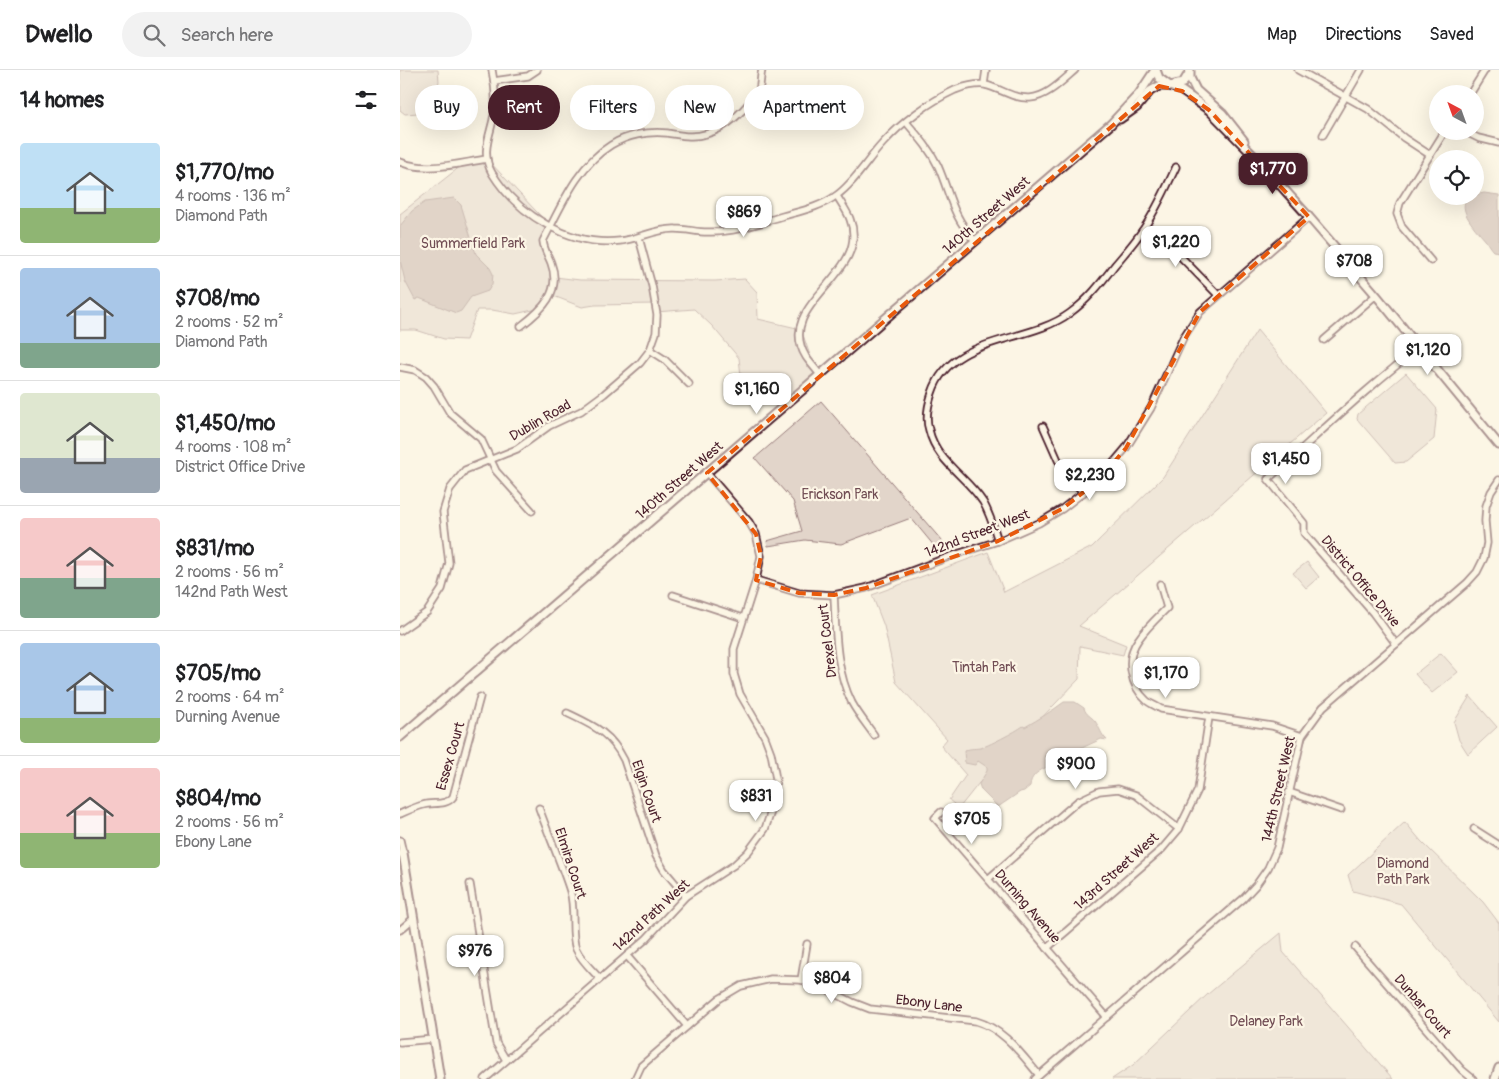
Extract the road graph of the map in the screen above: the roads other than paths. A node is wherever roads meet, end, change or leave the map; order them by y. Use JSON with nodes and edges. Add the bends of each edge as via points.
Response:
{"nodes":[{"id":1,"x":492,"y":70,"type":"edge"},
{"id":2,"x":537,"y":70,"type":"edge"},
{"id":3,"x":762,"y":70,"type":"edge"},
{"id":4,"x":986,"y":70,"type":"edge"},
{"id":5,"x":1075,"y":70,"type":"edge"},
{"id":6,"x":1155,"y":70,"type":"edge"},
{"id":7,"x":1190,"y":70,"type":"edge"},
{"id":8,"x":1298,"y":70,"type":"edge"},
{"id":9,"x":1361,"y":70,"type":"edge"},
{"id":10,"x":1485,"y":70,"type":"edge"},
{"id":11,"x":494,"y":81,"type":"junction"},
{"id":12,"x":984,"y":84,"type":"junction"},
{"id":13,"x":1476,"y":85,"type":"edge"},
{"id":14,"x":1170,"y":86,"type":"junction"},
{"id":15,"x":1345,"y":96,"type":"junction"},
{"id":16,"x":906,"y":122,"type":"junction"},
{"id":17,"x":1111,"y":124,"type":"junction"},
{"id":18,"x":1323,"y":135,"type":"dead end"},
{"id":19,"x":1484,"y":139,"type":"edge"},
{"id":20,"x":1499,"y":143,"type":"edge"},
{"id":21,"x":1429,"y":154,"type":"edge"},
{"id":22,"x":1255,"y":156,"type":"junction"},
{"id":23,"x":1429,"y":157,"type":"edge"},
{"id":24,"x":487,"y":158,"type":"junction"},
{"id":25,"x":400,"y":162,"type":"edge"},
{"id":26,"x":1176,"y":167,"type":"dead end"},
{"id":27,"x":837,"y":196,"type":"junction"},
{"id":28,"x":1309,"y":217,"type":"junction"},
{"id":29,"x":551,"y":227,"type":"junction"},
{"id":30,"x":1142,"y":230,"type":"junction"},
{"id":31,"x":639,"y":238,"type":"junction"},
{"id":32,"x":975,"y":241,"type":"junction"},
{"id":33,"x":1431,"y":261,"type":"dead end"},
{"id":34,"x":1218,"y":295,"type":"junction"},
{"id":35,"x":1376,"y":295,"type":"junction"},
{"id":36,"x":521,"y":326,"type":"dead end"},
{"id":37,"x":1324,"y":340,"type":"dead end"},
{"id":38,"x":1419,"y":348,"type":"junction"},
{"id":39,"x":650,"y":350,"type":"junction"},
{"id":40,"x":400,"y":367,"type":"edge"},
{"id":41,"x":820,"y":375,"type":"junction"},
{"id":42,"x":689,"y":384,"type":"dead end"},
{"id":43,"x":1042,"y":426,"type":"dead end"},
{"id":44,"x":1499,"y":445,"type":"edge"},
{"id":45,"x":491,"y":458,"type":"junction"},
{"id":46,"x":706,"y":473,"type":"junction"},
{"id":47,"x":1499,"y":480,"type":"edge"},
{"id":48,"x":1083,"y":493,"type":"junction"},
{"id":49,"x":532,"y":511,"type":"dead end"},
{"id":50,"x":998,"y":541,"type":"junction"},
{"id":51,"x":756,"y":580,"type":"junction"},
{"id":52,"x":1160,"y":584,"type":"dead end"},
{"id":53,"x":673,"y":594,"type":"dead end"},
{"id":54,"x":834,"y":595,"type":"junction"},
{"id":55,"x":743,"y":618,"type":"junction"},
{"id":56,"x":400,"y":631,"type":"edge"},
{"id":57,"x":1396,"y":644,"type":"junction"},
{"id":58,"x":480,"y":697,"type":"dead end"},
{"id":59,"x":567,"y":713,"type":"dead end"},
{"id":60,"x":1209,"y":717,"type":"junction"},
{"id":61,"x":874,"y":736,"type":"dead end"},
{"id":62,"x":1302,"y":736,"type":"junction"},
{"id":63,"x":400,"y":737,"type":"edge"},
{"id":64,"x":1289,"y":792,"type":"junction"},
{"id":65,"x":539,"y":808,"type":"dead end"},
{"id":66,"x":1341,"y":810,"type":"dead end"},
{"id":67,"x":940,"y":812,"type":"dead end"},
{"id":68,"x":400,"y":814,"type":"edge"},
{"id":69,"x":1474,"y":829,"type":"dead end"},
{"id":70,"x":1179,"y":830,"type":"junction"},
{"id":71,"x":400,"y":840,"type":"edge"},
{"id":72,"x":1499,"y":845,"type":"edge"},
{"id":73,"x":402,"y":853,"type":"edge"},
{"id":74,"x":988,"y":879,"type":"junction"},
{"id":75,"x":470,"y":884,"type":"dead end"},
{"id":76,"x":686,"y":896,"type":"junction"},
{"id":77,"x":414,"y":918,"type":"junction"},
{"id":78,"x":400,"y":930,"type":"edge"},
{"id":79,"x":808,"y":944,"type":"dead end"},
{"id":80,"x":1355,"y":947,"type":"dead end"},
{"id":81,"x":1047,"y":948,"type":"junction"},
{"id":82,"x":627,"y":956,"type":"junction"},
{"id":83,"x":600,"y":979,"type":"junction"},
{"id":84,"x":800,"y":980,"type":"junction"},
{"id":85,"x":1107,"y":1017,"type":"junction"},
{"id":86,"x":687,"y":1026,"type":"junction"},
{"id":87,"x":434,"y":1039,"type":"junction"},
{"id":88,"x":400,"y":1042,"type":"edge"},
{"id":89,"x":506,"y":1060,"type":"junction"},
{"id":90,"x":1499,"y":1068,"type":"edge"},
{"id":91,"x":1037,"y":1077,"type":"edge"},
{"id":92,"x":440,"y":1079,"type":"edge"},
{"id":93,"x":485,"y":1079,"type":"edge"},
{"id":94,"x":635,"y":1079,"type":"edge"},
{"id":95,"x":1473,"y":1079,"type":"edge"},
{"id":96,"x":1495,"y":1079,"type":"edge"}],
"edges":[{"from":1,"to":11,"type":"street"},
{"from":2,"to":11,"type":"street","via":[[528,76]]},
{"from":3,"to":29,"type":"street","via":[[758,92],[725,126],[708,134],[690,136],[665,133],[639,135],[613,144],[598,154],[580,174]]},
{"from":4,"to":12,"type":"street"},
{"from":5,"to":12,"type":"street","via":[[1047,92],[1030,98],[1016,97]]},
{"from":6,"to":14,"type":"street","via":[[1159,78]]},
{"from":6,"to":17,"type":"street","name":"140th Street West","via":[[1139,94]]},
{"from":7,"to":14,"type":"street","name":"140th Street West","via":[[1183,82]]},
{"from":7,"to":22,"type":"street","via":[[1196,90],[1222,113]]},
{"from":8,"to":15,"type":"street"},
{"from":9,"to":15,"type":"street"},
{"from":10,"to":13,"type":"street"},
{"from":11,"to":24,"type":"street","via":[[496,106],[486,144]]},
{"from":12,"to":16,"type":"street","via":[[956,89]]},
{"from":14,"to":17,"type":"street","name":"140th Street West","via":[[1154,89],[1137,107]]},
{"from":14,"to":22,"type":"street","via":[[1209,110]]},
{"from":15,"to":18,"type":"street"},
{"from":15,"to":21,"type":"street"},
{"from":16,"to":27,"type":"street"},
{"from":16,"to":32,"type":"street","via":[[928,147],[958,219]]},
{"from":17,"to":32,"type":"street","name":"140th Street West"},
{"from":19,"to":20,"type":"street"},
{"from":22,"to":28,"type":"street"},
{"from":23,"to":33,"type":"street","via":[[1400,203],[1397,214],[1402,227]]},
{"from":24,"to":25,"type":"street","via":[[434,168]]},
{"from":24,"to":29,"type":"street","via":[[491,171],[517,203]]},
{"from":26,"to":30,"type":"street"},
{"from":27,"to":31,"type":"street","via":[[816,206],[734,230],[709,233],[663,229]]},
{"from":27,"to":41,"type":"street","via":[[850,219],[853,237],[850,255],[806,311],[801,323],[805,356]]},
{"from":28,"to":34,"type":"street","name":"142nd Street West"},
{"from":28,"to":35,"type":"street"},
{"from":29,"to":31,"type":"street","via":[[595,241]]},
{"from":29,"to":36,"type":"street","via":[[543,241],[555,277],[553,292],[539,312]]},
{"from":30,"to":34,"type":"street","via":[[1181,258]]},
{"from":30,"to":50,"type":"street","via":[[1094,293],[1069,314],[1040,329],[971,350],[951,362],[934,384],[928,412],[929,431],[938,451],[982,501]]},
{"from":31,"to":39,"type":"street","name":"Dublin Road","via":[[657,315],[656,333]]},
{"from":32,"to":41,"type":"street","name":"140th Street West"},
{"from":34,"to":48,"type":"street","name":"142nd Street West","via":[[1190,326],[1152,408],[1132,441]]},
{"from":35,"to":37,"type":"street"},
{"from":35,"to":38,"type":"street"},
{"from":38,"to":44,"type":"street"},
{"from":38,"to":57,"type":"street","name":"District Office Drive","via":[[1268,479],[1304,523],[1304,533]]},
{"from":39,"to":42,"type":"street"},
{"from":39,"to":45,"type":"street","name":"Dublin Road","via":[[640,363],[587,407],[548,426],[518,449]]},
{"from":40,"to":45,"type":"street","via":[[415,370],[426,377],[450,413],[481,439]]},
{"from":41,"to":46,"type":"street","name":"140th Street West"},
{"from":43,"to":48,"type":"street","via":[[1058,460]]},
{"from":45,"to":49,"type":"street","via":[[496,471]]},
{"from":45,"to":56,"type":"street","name":"Dublin Road","via":[[466,470],[450,489],[442,512],[449,563],[442,590],[427,612]]},
{"from":46,"to":51,"type":"street","name":"142nd Path West","via":[[756,534],[761,556]]},
{"from":46,"to":63,"type":"street","name":"140th Street West"},
{"from":47,"to":57,"type":"street","name":"144th Street West","via":[[1486,506],[1486,551],[1477,572]]},
{"from":48,"to":50,"type":"street","name":"142nd Street West","via":[[1039,523]]},
{"from":50,"to":54,"type":"street","name":"142nd Street West","via":[[866,588]]},
{"from":51,"to":54,"type":"street","name":"142nd Street West","via":[[799,593]]},
{"from":51,"to":55,"type":"street","name":"142nd Path West"},
{"from":52,"to":60,"type":"street","via":[[1166,608],[1138,640],[1132,654],[1131,669],[1137,688],[1147,701],[1161,709]]},
{"from":53,"to":55,"type":"street"},
{"from":54,"to":61,"type":"street","name":"Drexel Court","via":[[842,677],[852,703]]},
{"from":55,"to":76,"type":"street","name":"142nd Path West","via":[[734,649],[734,674],[740,694],[771,753],[776,779],[774,803],[765,830],[748,852]]},
{"from":57,"to":62,"type":"street","name":"144th Street West","via":[[1323,707]]},
{"from":58,"to":68,"type":"street","name":"Essex Court","via":[[450,800]]},
{"from":59,"to":76,"type":"street","name":"Elgin Court","via":[[599,729],[617,746],[656,856]]},
{"from":60,"to":62,"type":"street","via":[[1272,726]]},
{"from":60,"to":70,"type":"street","name":"143rd Street West","via":[[1198,790]]},
{"from":62,"to":64,"type":"street","name":"144th Street West"},
{"from":64,"to":66,"type":"street"},
{"from":64,"to":85,"type":"street","name":"144th Street West","via":[[1277,848],[1256,886]]},
{"from":65,"to":83,"type":"street","name":"Elmira Court","via":[[570,893],[576,948]]},
{"from":67,"to":74,"type":"street","name":"Durning Avenue","via":[[935,818]]},
{"from":69,"to":72,"type":"street"},
{"from":70,"to":74,"type":"street","via":[[1136,795],[1118,790],[1099,791],[1078,801]]},
{"from":70,"to":81,"type":"street","name":"143rd Street West","via":[[1162,850]]},
{"from":71,"to":73,"type":"street"},
{"from":73,"to":77,"type":"street"},
{"from":74,"to":81,"type":"street","name":"Durning Avenue"},
{"from":75,"to":89,"type":"street","via":[[496,1043]]},
{"from":76,"to":82,"type":"street","name":"142nd Path West"},
{"from":77,"to":78,"type":"street"},
{"from":77,"to":87,"type":"street"},
{"from":79,"to":84,"type":"street"},
{"from":80,"to":95,"type":"street","name":"Dunbar Court"},
{"from":81,"to":85,"type":"street","name":"Durning Avenue"},
{"from":82,"to":83,"type":"street","name":"142nd Path West"},
{"from":82,"to":86,"type":"street"},
{"from":83,"to":89,"type":"street","name":"142nd Path West"},
{"from":84,"to":86,"type":"street","name":"Ebony Lane","via":[[771,979],[741,986],[719,999]]},
{"from":84,"to":91,"type":"street","name":"Ebony Lane","via":[[870,1009],[987,1024],[1005,1036]]},
{"from":85,"to":91,"type":"street","name":"144th Street West"},
{"from":86,"to":94,"type":"street","name":"Ebony Lane","via":[[641,1066]]},
{"from":87,"to":88,"type":"street"},
{"from":87,"to":92,"type":"street"},
{"from":89,"to":93,"type":"street","name":"142nd Path West"},
{"from":90,"to":96,"type":"street"}]}
